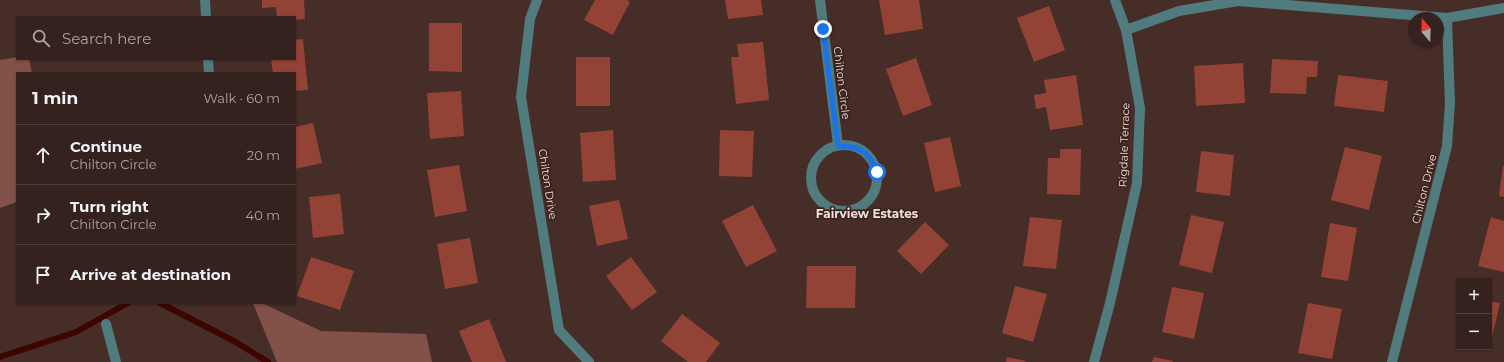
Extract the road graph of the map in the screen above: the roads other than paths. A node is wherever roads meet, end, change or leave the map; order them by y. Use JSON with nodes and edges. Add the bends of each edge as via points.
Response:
{"nodes":[{"id":1,"x":205,"y":0,"type":"edge"},
{"id":2,"x":537,"y":0,"type":"edge"},
{"id":3,"x":820,"y":0,"type":"edge"},
{"id":4,"x":1114,"y":0,"type":"edge"},
{"id":5,"x":1504,"y":8,"type":"edge"},
{"id":6,"x":206,"y":16,"type":"edge"},
{"id":7,"x":1447,"y":18,"type":"junction"},
{"id":8,"x":1126,"y":30,"type":"junction"},
{"id":9,"x":208,"y":60,"type":"edge"},
{"id":10,"x":209,"y":72,"type":"edge"},
{"id":11,"x":838,"y":146,"type":"junction"},
{"id":12,"x":106,"y":324,"type":"dead end"},
{"id":13,"x":116,"y":362,"type":"edge"},
{"id":14,"x":589,"y":362,"type":"edge"},
{"id":15,"x":1094,"y":362,"type":"edge"},
{"id":16,"x":1392,"y":362,"type":"edge"}],
"edges":[{"from":1,"to":6,"type":"street"},
{"from":2,"to":14,"type":"street","name":"Chilton Drive","via":[[530,19],[521,97],[559,330]]},
{"from":3,"to":11,"type":"street","name":"Chilton Circle"},
{"from":4,"to":8,"type":"street","name":"Rigdale Terrace"},
{"from":5,"to":7,"type":"street"},
{"from":7,"to":8,"type":"street","via":[[1238,1],[1179,11]]},
{"from":7,"to":16,"type":"street","name":"Chilton Drive","via":[[1450,104],[1447,146]]},
{"from":8,"to":15,"type":"street","name":"Rigdale Terrace","via":[[1140,108],[1137,183]]},
{"from":9,"to":10,"type":"street"},
{"from":11,"to":11,"type":"street","via":[[826,150],[816,160],[811,172],[811,185],[816,197],[825,206],[838,211],[851,211],[863,206],[872,197],[877,185],[877,172],[872,160],[863,151],[851,146]]},
{"from":12,"to":13,"type":"street"}]}
